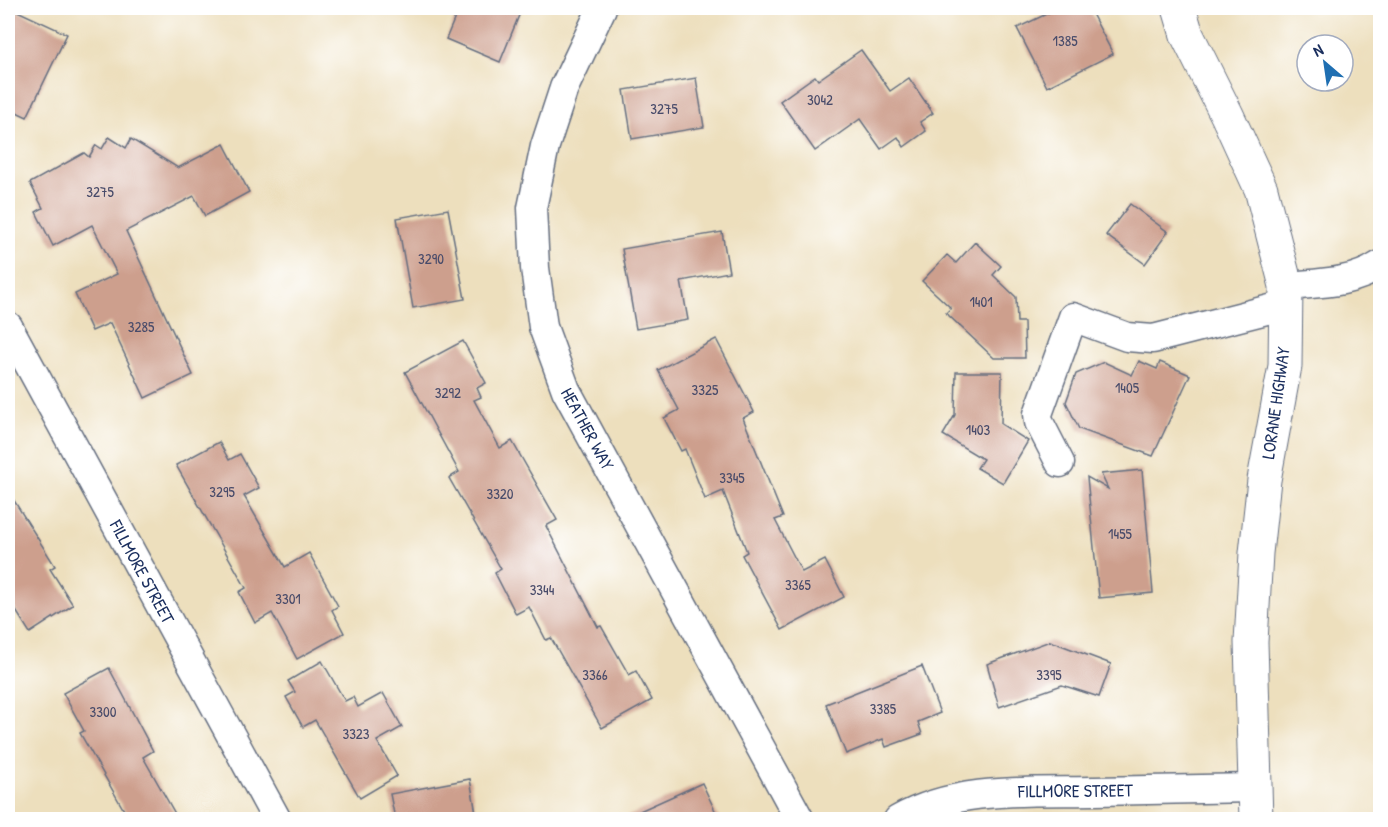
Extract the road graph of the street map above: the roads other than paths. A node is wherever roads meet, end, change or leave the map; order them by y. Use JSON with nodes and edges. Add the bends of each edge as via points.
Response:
{"nodes":[{"id":1,"x":602,"y":8,"type":"edge"},
{"id":2,"x":1179,"y":8,"type":"edge"},
{"id":3,"x":1380,"y":265,"type":"edge"},
{"id":4,"x":1286,"y":296,"type":"junction"},
{"id":5,"x":8,"y":326,"type":"edge"},
{"id":6,"x":1060,"y":463,"type":"dead end"},
{"id":7,"x":1256,"y":804,"type":"edge"},
{"id":8,"x":277,"y":819,"type":"edge"},
{"id":9,"x":800,"y":819,"type":"edge"},
{"id":10,"x":898,"y":819,"type":"edge"}],
"edges":[{"from":1,"to":9,"type":"street","name":"HEATHER WAY","via":[[564,88],[545,146],[532,208],[543,327],[566,390]]},
{"from":2,"to":4,"type":"street","name":"LORANE HIGHWAY","via":[[1187,35],[1261,189]]},
{"from":3,"to":4,"type":"street","via":[[1352,279]]},
{"from":4,"to":6,"type":"street","via":[[1153,339],[1127,337],[1073,317],[1038,414]]},
{"from":4,"to":7,"type":"street","name":"LORANE HIGHWAY","via":[[1285,366],[1264,480],[1256,553],[1251,642]]},
{"from":5,"to":8,"type":"street","name":"FILLMORE STREET"},
{"from":7,"to":10,"type":"street","name":"FILLMORE STREET","via":[[1003,792],[956,798]]}]}
